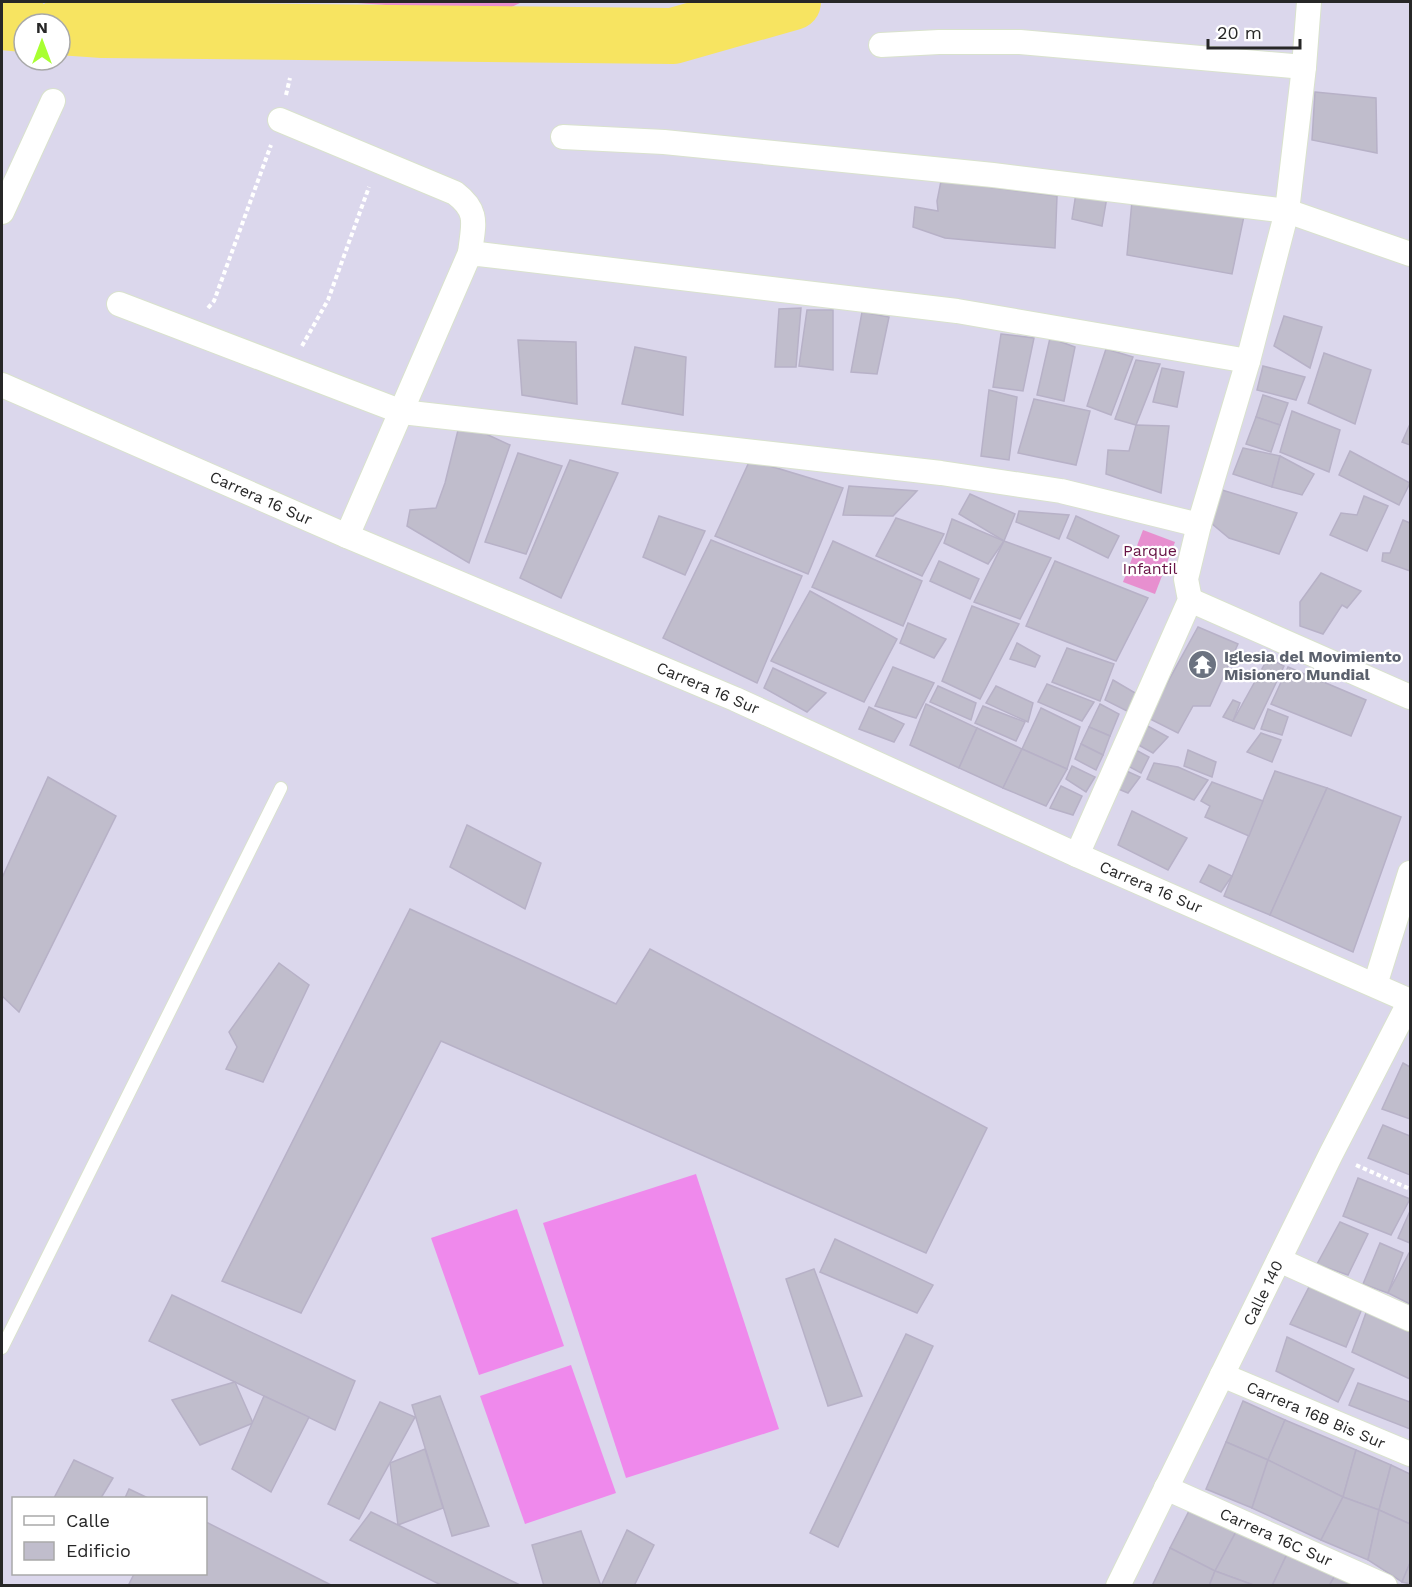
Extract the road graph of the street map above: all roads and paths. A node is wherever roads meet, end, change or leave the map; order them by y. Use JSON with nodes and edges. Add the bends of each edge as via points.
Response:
{"nodes":[{"id":1,"x":1309,"y":2,"type":"edge"},
{"id":2,"x":881,"y":45,"type":"dead end"},
{"id":3,"x":1304,"y":67,"type":"junction"},
{"id":4,"x":290,"y":78,"type":"dead end"},
{"id":5,"x":52,"y":101,"type":"dead end"},
{"id":6,"x":280,"y":120,"type":"junction"},
{"id":7,"x":563,"y":137,"type":"dead end"},
{"id":8,"x":378,"y":162,"type":"junction"},
{"id":9,"x":1287,"y":211,"type":"junction"},
{"id":10,"x":2,"y":212,"type":"edge"},
{"id":11,"x":470,"y":253,"type":"junction"},
{"id":12,"x":1410,"y":254,"type":"edge"},
{"id":13,"x":119,"y":304,"type":"dead end"},
{"id":14,"x":188,"y":330,"type":"junction"},
{"id":15,"x":1248,"y":361,"type":"junction"},
{"id":16,"x":288,"y":369,"type":"junction"},
{"id":17,"x":2,"y":385,"type":"edge"},
{"id":18,"x":402,"y":412,"type":"junction"},
{"id":19,"x":1199,"y":525,"type":"junction"},
{"id":20,"x":347,"y":536,"type":"junction"},
{"id":21,"x":1190,"y":600,"type":"junction"},
{"id":22,"x":1410,"y":697,"type":"edge"},
{"id":23,"x":281,"y":788,"type":"dead end"},
{"id":24,"x":1077,"y":855,"type":"junction"},
{"id":25,"x":1410,"y":873,"type":"edge"},
{"id":26,"x":1375,"y":984,"type":"junction"},
{"id":27,"x":1410,"y":1002,"type":"edge"},
{"id":28,"x":1331,"y":1154,"type":"junction"},
{"id":29,"x":1410,"y":1189,"type":"edge"},
{"id":30,"x":1279,"y":1260,"type":"junction"},
{"id":31,"x":1410,"y":1319,"type":"edge"},
{"id":32,"x":2,"y":1348,"type":"edge"},
{"id":33,"x":1222,"y":1375,"type":"junction"},
{"id":34,"x":1410,"y":1454,"type":"edge"},
{"id":35,"x":1166,"y":1488,"type":"junction"},
{"id":36,"x":1118,"y":1586,"type":"edge"},
{"id":37,"x":1385,"y":1586,"type":"edge"}],
"edges":[{"from":1,"to":3,"type":"street"},
{"from":2,"to":3,"type":"street","via":[[1020,42]]},
{"from":3,"to":9,"type":"street"},
{"from":4,"to":6,"type":"path"},
{"from":5,"to":10,"type":"street"},
{"from":6,"to":8,"type":"street"},
{"from":6,"to":14,"type":"path","via":[[214,301]]},
{"from":7,"to":9,"type":"street","via":[[664,142],[993,175]]},
{"from":8,"to":11,"type":"street","via":[[455,193],[468,203],[473,218]]},
{"from":8,"to":16,"type":"path","via":[[328,300]]},
{"from":9,"to":12,"type":"street"},
{"from":9,"to":15,"type":"street"},
{"from":11,"to":15,"type":"street","via":[[957,311]]},
{"from":11,"to":18,"type":"street"},
{"from":13,"to":14,"type":"street"},
{"from":14,"to":16,"type":"street"},
{"from":15,"to":19,"type":"street"},
{"from":16,"to":18,"type":"street"},
{"from":17,"to":20,"type":"street","name":"Carrera 16 Sur"},
{"from":18,"to":19,"type":"street","via":[[941,473],[1060,491]]},
{"from":18,"to":20,"type":"street"},
{"from":19,"to":21,"type":"street","via":[[1186,579]]},
{"from":20,"to":24,"type":"street","name":"Carrera 16 Sur","via":[[735,699]]},
{"from":21,"to":22,"type":"street"},
{"from":21,"to":24,"type":"street"},
{"from":23,"to":32,"type":"lane"},
{"from":24,"to":26,"type":"street","name":"Carrera 16 Sur"},
{"from":25,"to":26,"type":"street"},
{"from":26,"to":27,"type":"street","name":"Carrera 16 Sur"},
{"from":27,"to":28,"type":"street","name":"Calle 140"},
{"from":28,"to":29,"type":"path"},
{"from":28,"to":30,"type":"street","name":"Calle 140"},
{"from":30,"to":31,"type":"street"},
{"from":30,"to":33,"type":"street","name":"Calle 140"},
{"from":33,"to":34,"type":"street","name":"Carrera 16B Bis Sur"},
{"from":33,"to":35,"type":"street","name":"Calle 140"},
{"from":35,"to":36,"type":"street","name":"Calle 140"},
{"from":35,"to":37,"type":"street","name":"Carrera 16C Sur"}]}
